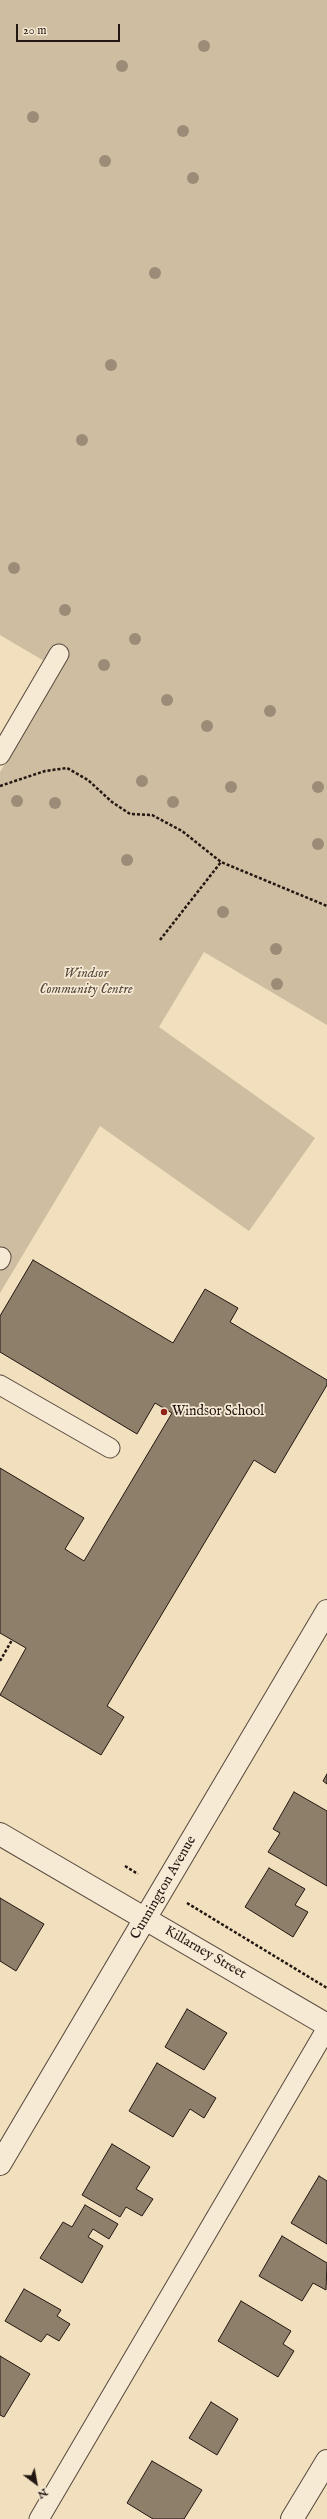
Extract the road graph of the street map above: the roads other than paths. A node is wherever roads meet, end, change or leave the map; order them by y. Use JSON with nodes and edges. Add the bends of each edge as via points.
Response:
{"nodes":[{"id":1,"x":59,"y":654,"type":"dead end"},
{"id":2,"x":0,"y":755,"type":"edge"},
{"id":3,"x":0,"y":1385,"type":"edge"},
{"id":4,"x":110,"y":1448,"type":"dead end"},
{"id":5,"x":327,"y":1611,"type":"edge"},
{"id":6,"x":0,"y":1834,"type":"edge"},
{"id":7,"x":146,"y":1918,"type":"junction"},
{"id":8,"x":327,"y":2025,"type":"edge"},
{"id":9,"x":327,"y":2028,"type":"edge"},
{"id":10,"x":0,"y":2164,"type":"edge"},
{"id":11,"x":327,"y":2461,"type":"edge"},
{"id":12,"x":39,"y":2519,"type":"edge"},
{"id":13,"x":292,"y":2519,"type":"edge"}],
"edges":[{"from":1,"to":2,"type":"lane"},
{"from":3,"to":4,"type":"lane"},
{"from":5,"to":7,"type":"street","name":"Cunnington Avenue"},
{"from":6,"to":7,"type":"street","name":"Killarney Street"},
{"from":7,"to":8,"type":"street","name":"Killarney Street"},
{"from":7,"to":10,"type":"street","name":"Cunnington Avenue"},
{"from":9,"to":12,"type":"lane"},
{"from":11,"to":13,"type":"street"}]}
